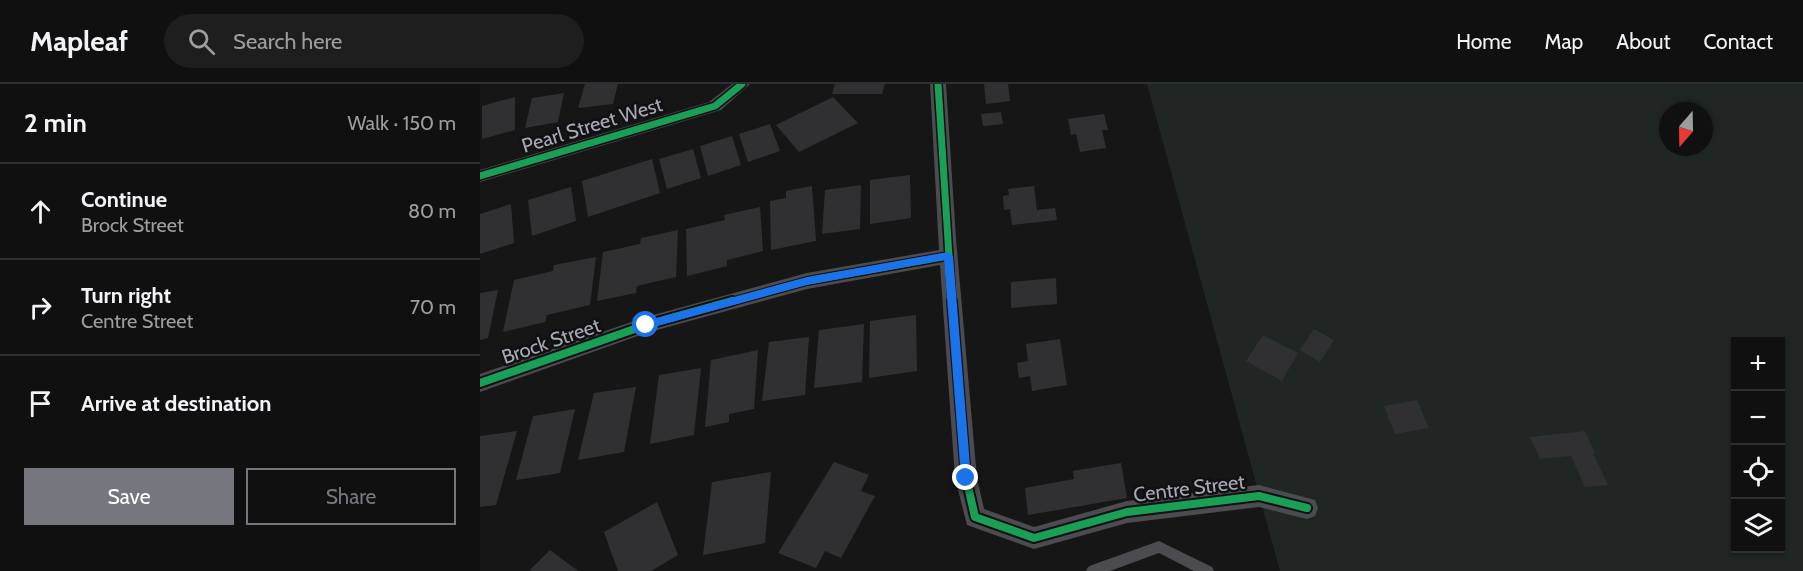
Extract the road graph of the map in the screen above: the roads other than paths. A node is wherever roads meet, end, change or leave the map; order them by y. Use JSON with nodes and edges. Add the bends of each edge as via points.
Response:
{"nodes":[{"id":1,"x":742,"y":84,"type":"edge"},
{"id":2,"x":938,"y":84,"type":"edge"},
{"id":3,"x":480,"y":176,"type":"edge"},
{"id":4,"x":948,"y":256,"type":"junction"},
{"id":5,"x":480,"y":383,"type":"edge"},
{"id":6,"x":1307,"y":508,"type":"dead end"},
{"id":7,"x":1092,"y":571,"type":"edge"},
{"id":8,"x":1208,"y":571,"type":"edge"}],
"edges":[{"from":1,"to":3,"type":"street","name":"Pearl Street West","via":[[715,106]]},
{"from":2,"to":4,"type":"street","name":"Centre Street"},
{"from":4,"to":5,"type":"street","name":"Brock Street","via":[[807,281],[646,325]]},
{"from":4,"to":6,"type":"street","name":"Centre Street","via":[[966,478],[975,517],[1034,538],[1127,512],[1258,496]]},
{"from":7,"to":8,"type":"lane","via":[[1159,548]]}]}
